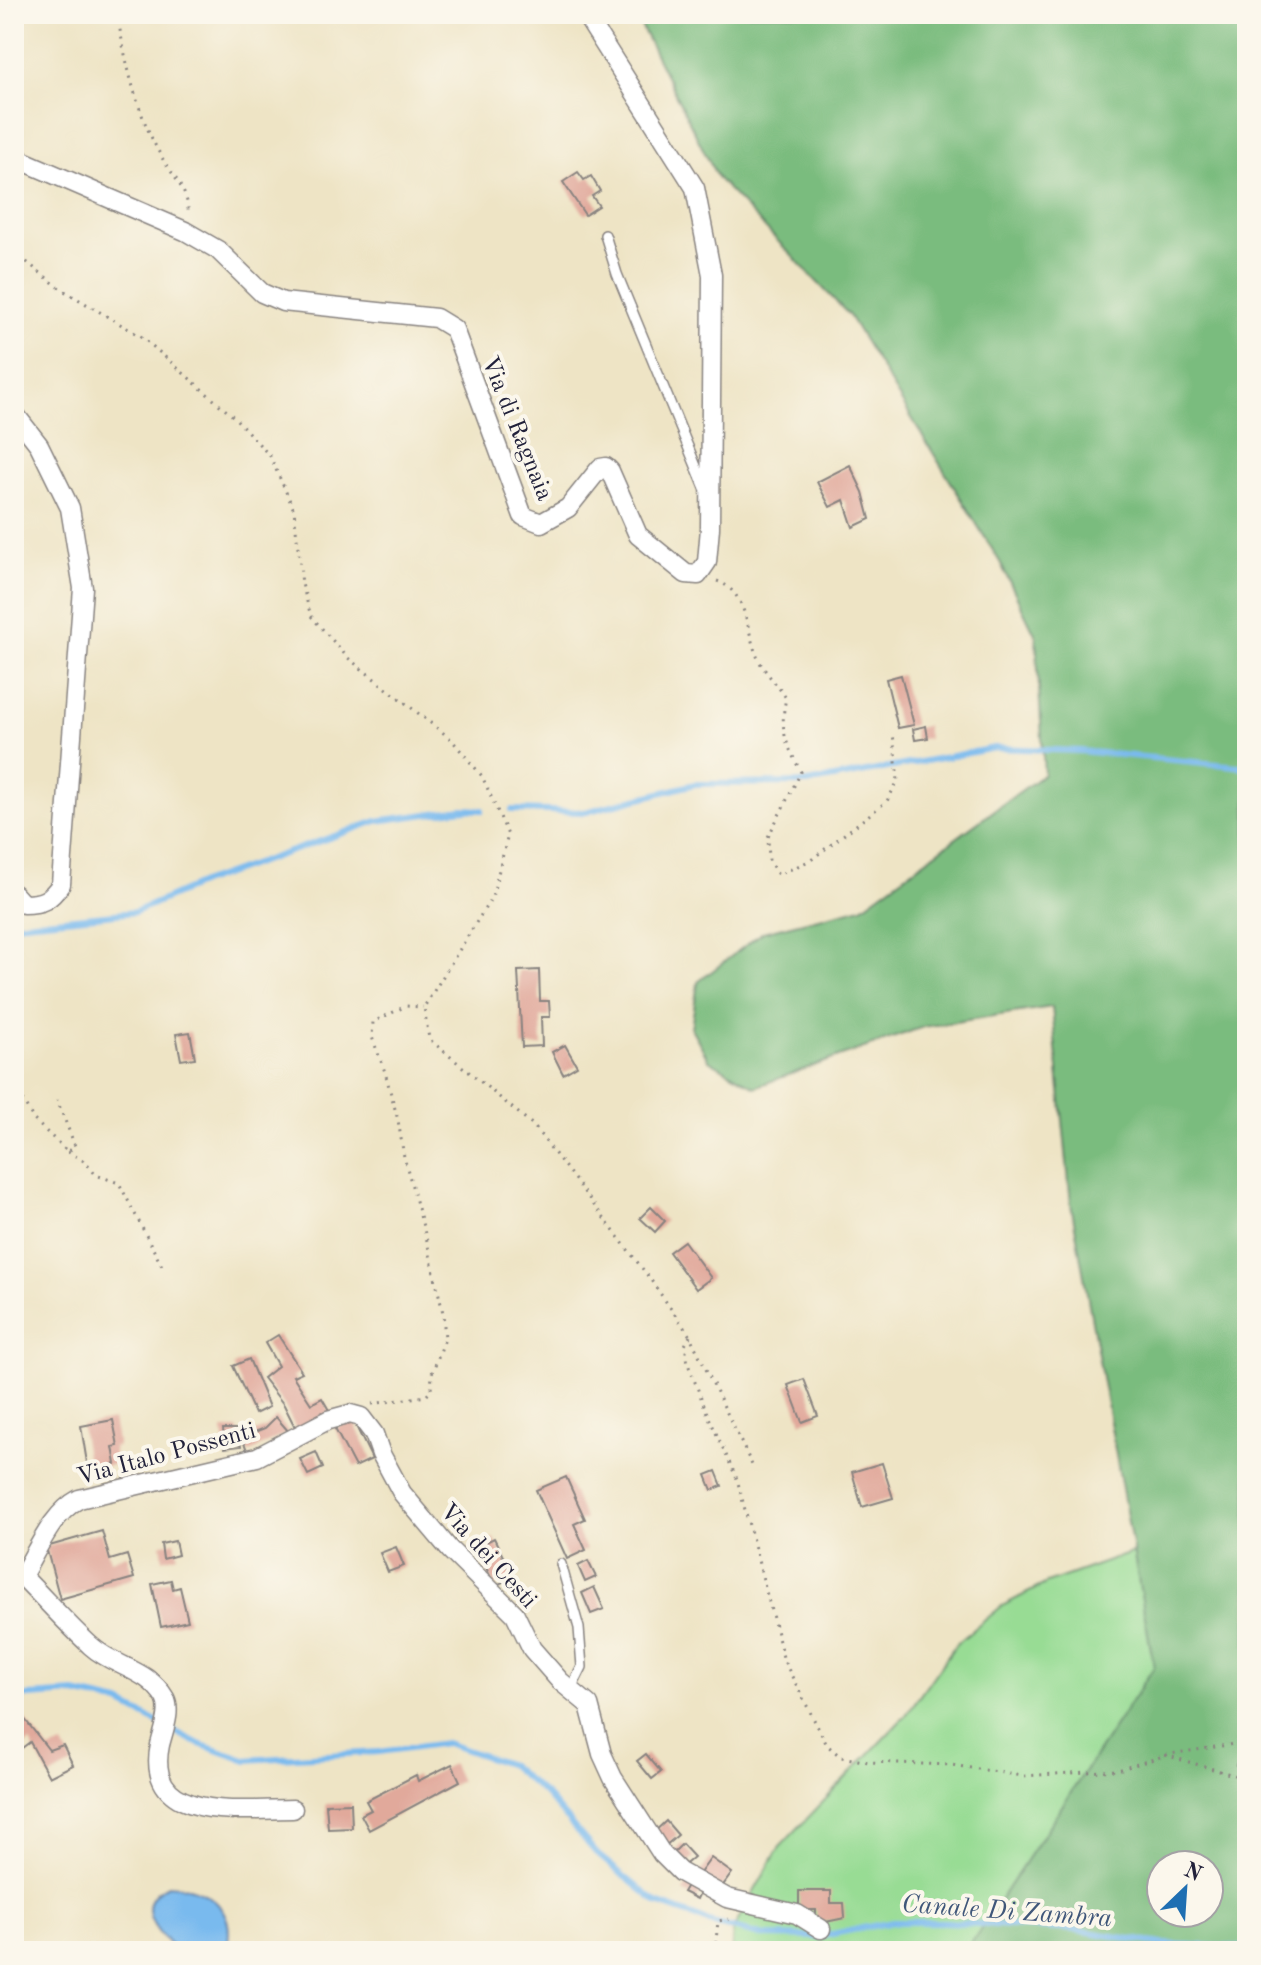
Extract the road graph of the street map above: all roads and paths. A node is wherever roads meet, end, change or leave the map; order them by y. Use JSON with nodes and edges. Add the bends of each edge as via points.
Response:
{"nodes":[{"id":1,"x":117,"y":14,"type":"edge"},
{"id":2,"x":585,"y":14,"type":"edge"},
{"id":3,"x":14,"y":157,"type":"edge"},
{"id":4,"x":185,"y":231,"type":"junction"},
{"id":5,"x":605,"y":235,"type":"dead end"},
{"id":6,"x":14,"y":252,"type":"edge"},
{"id":7,"x":14,"y":413,"type":"edge"},
{"id":8,"x":710,"y":502,"type":"junction"},
{"id":9,"x":698,"y":575,"type":"junction"},
{"id":10,"x":893,"y":733,"type":"dead end"},
{"id":11,"x":14,"y":894,"type":"edge"},
{"id":12,"x":424,"y":1007,"type":"junction"},
{"id":13,"x":14,"y":1086,"type":"edge"},
{"id":14,"x":57,"y":1100,"type":"dead end"},
{"id":15,"x":68,"y":1152,"type":"junction"},
{"id":16,"x":164,"y":1270,"type":"dead end"},
{"id":17,"x":690,"y":1336,"type":"junction"},
{"id":18,"x":356,"y":1415,"type":"junction"},
{"id":19,"x":752,"y":1465,"type":"dead end"},
{"id":20,"x":561,"y":1564,"type":"dead end"},
{"id":21,"x":18,"y":1577,"type":"edge"},
{"id":22,"x":571,"y":1689,"type":"junction"},
{"id":23,"x":1247,"y":1742,"type":"edge"},
{"id":24,"x":1165,"y":1755,"type":"junction"},
{"id":25,"x":1247,"y":1779,"type":"edge"},
{"id":26,"x":293,"y":1809,"type":"dead end"},
{"id":27,"x":718,"y":1921,"type":"dead end"},
{"id":28,"x":821,"y":1929,"type":"dead end"},
{"id":29,"x":715,"y":1951,"type":"edge"}],
"edges":[{"from":1,"to":4,"type":"path","via":[[143,117],[189,206]]},
{"from":2,"to":8,"type":"street","via":[[695,188],[712,275]]},
{"from":3,"to":4,"type":"street","name":"Via di Ragnaia"},
{"from":4,"to":9,"type":"street","name":"Via di Ragnaia","via":[[218,250],[262,293],[283,302],[436,318],[454,329],[523,516],[541,523],[568,508],[606,467],[638,535],[686,574]]},
{"from":5,"to":8,"type":"lane"},
{"from":6,"to":12,"type":"path","via":[[61,289],[142,337],[270,456],[294,510],[311,616],[348,658],[451,739],[482,776],[508,835],[492,897]]},
{"from":7,"to":11,"type":"street","via":[[39,445],[70,508],[83,588],[61,884],[51,899],[38,904],[23,904]]},
{"from":8,"to":9,"type":"street","via":[[707,562]]},
{"from":9,"to":10,"type":"path","via":[[724,583],[740,601],[757,657],[786,698],[784,739],[801,772],[768,837],[769,861],[778,875],[811,860],[887,801],[898,781]]},
{"from":12,"to":17,"type":"path","via":[[429,1039],[533,1125]]},
{"from":12,"to":18,"type":"path","via":[[406,1006],[373,1022],[372,1037],[398,1120],[445,1339],[426,1396],[366,1405]]},
{"from":13,"to":15,"type":"path","via":[[34,1120]]},
{"from":14,"to":15,"type":"path","via":[[75,1146]]},
{"from":15,"to":16,"type":"path","via":[[96,1175],[119,1183]]},
{"from":17,"to":19,"type":"path"},
{"from":17,"to":24,"type":"path","via":[[685,1345],[688,1364],[737,1479],[784,1661],[827,1745],[841,1757],[869,1762],[952,1765],[1023,1776],[1118,1770]]},
{"from":18,"to":21,"type":"street","name":"Via Italo Possenti","via":[[328,1420],[257,1457],[79,1499],[66,1507]]},
{"from":18,"to":22,"type":"street","name":"Via dei Cesti","via":[[374,1434],[402,1493],[515,1614],[532,1649]]},
{"from":20,"to":22,"type":"lane","via":[[579,1628],[582,1667]]},
{"from":21,"to":26,"type":"street","via":[[93,1649],[147,1677],[165,1698],[168,1707],[158,1755],[165,1789],[201,1808]]},
{"from":22,"to":28,"type":"street","name":"Via dei Cesti","via":[[589,1705],[613,1778],[662,1854],[680,1872],[727,1898],[797,1914]]},
{"from":23,"to":24,"type":"path"},
{"from":24,"to":25,"type":"path"},
{"from":27,"to":29,"type":"path"}]}
